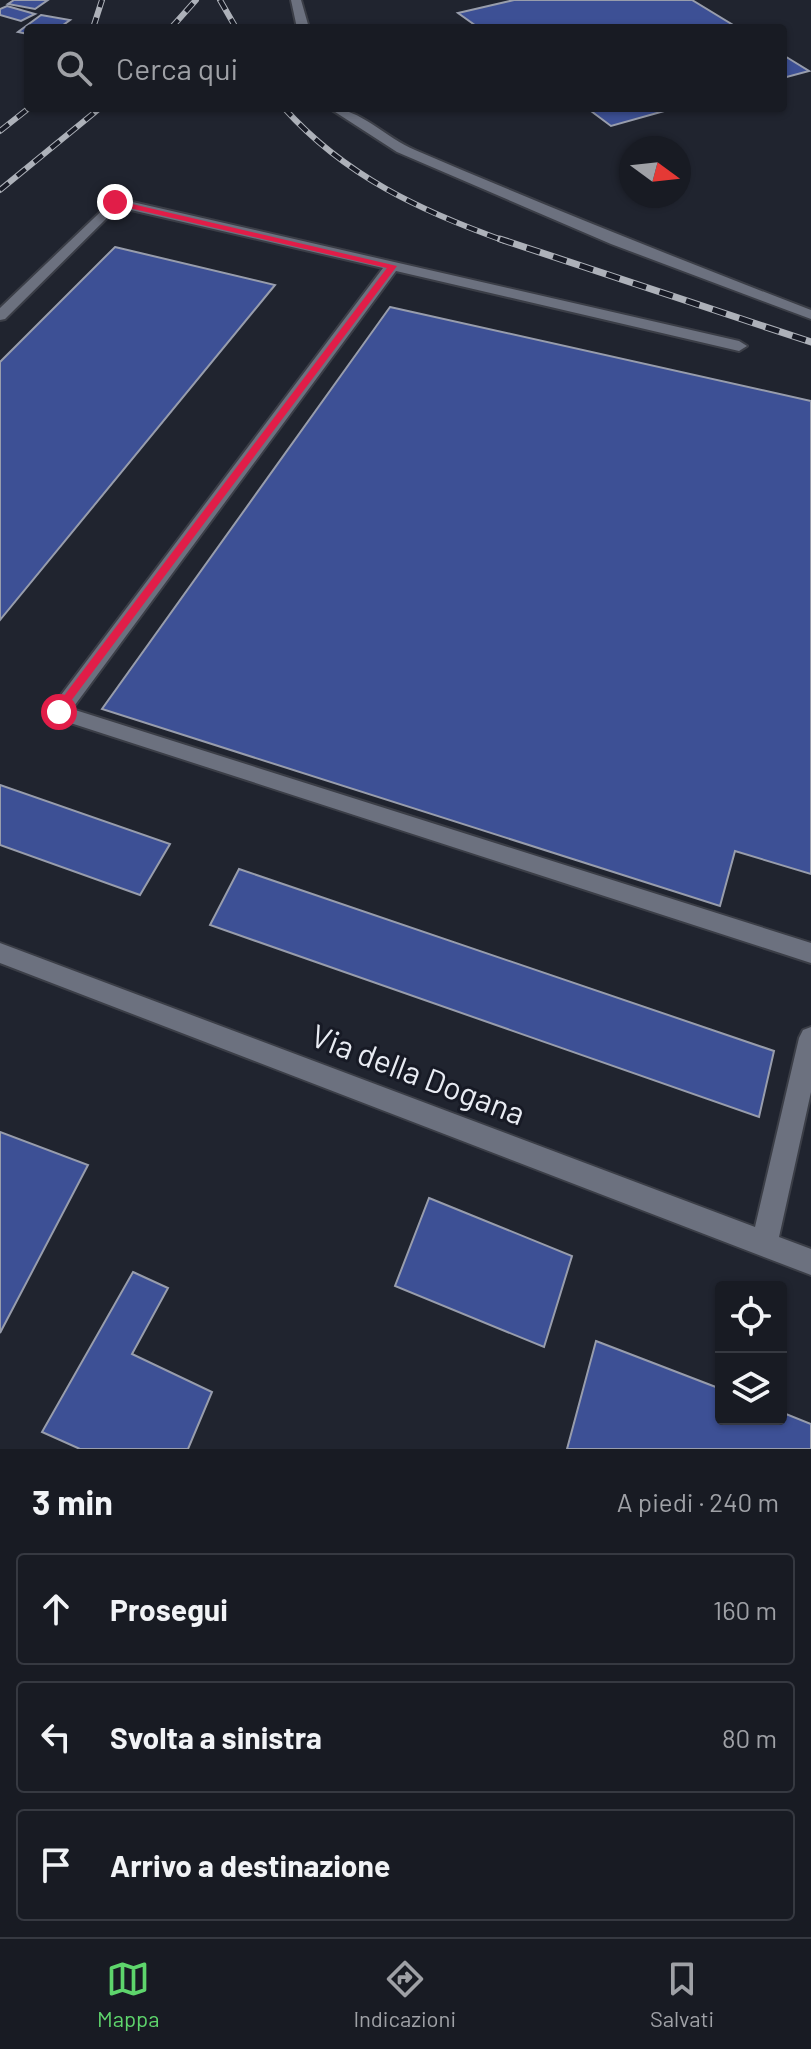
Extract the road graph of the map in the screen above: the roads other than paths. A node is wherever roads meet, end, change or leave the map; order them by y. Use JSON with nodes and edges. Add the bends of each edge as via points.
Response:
{"nodes":[{"id":1,"x":296,"y":0,"type":"edge"},
{"id":2,"x":302,"y":24,"type":"edge"},
{"id":3,"x":341,"y":112,"type":"edge"},
{"id":4,"x":392,"y":266,"type":"junction"},
{"id":5,"x":811,"y":315,"type":"edge"},
{"id":6,"x":0,"y":316,"type":"edge"},
{"id":7,"x":739,"y":346,"type":"dead end"},
{"id":8,"x":0,"y":953,"type":"edge"},
{"id":9,"x":811,"y":953,"type":"edge"},
{"id":10,"x":811,"y":1038,"type":"edge"},
{"id":11,"x":764,"y":1244,"type":"junction"},
{"id":12,"x":811,"y":1262,"type":"edge"}],
"edges":[{"from":1,"to":2,"type":"street"},
{"from":3,"to":5,"type":"street","via":[[428,161],[738,290]]},
{"from":4,"to":6,"type":"street","via":[[115,202]]},
{"from":4,"to":7,"type":"street"},
{"from":4,"to":9,"type":"street","via":[[59,712]]},
{"from":8,"to":11,"type":"street","name":"Via della Dogana"},
{"from":10,"to":11,"type":"street"},
{"from":11,"to":12,"type":"street","name":"Via della Dogana"}]}
